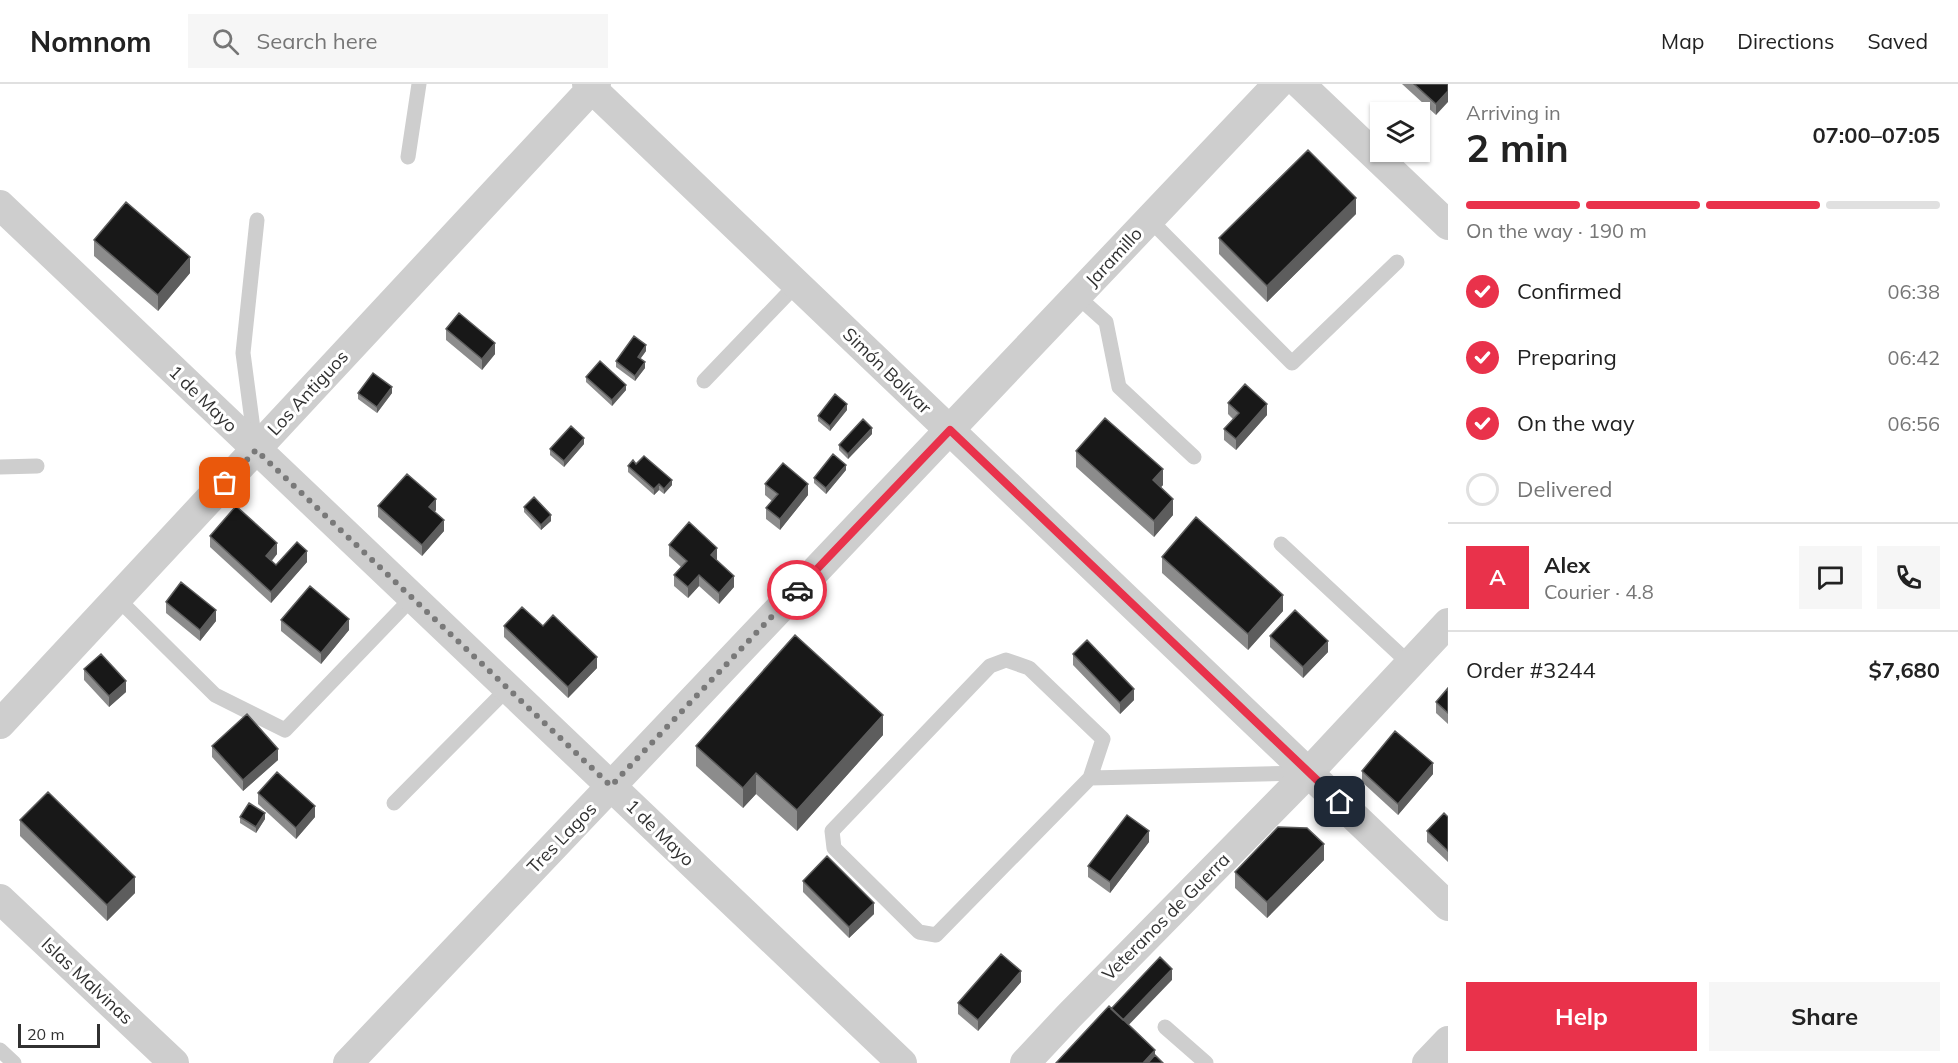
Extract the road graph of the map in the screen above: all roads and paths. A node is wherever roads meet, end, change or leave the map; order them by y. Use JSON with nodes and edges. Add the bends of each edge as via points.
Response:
{"nodes":[{"id":1,"x":419,"y":84,"type":"edge"},
{"id":2,"x":1278,"y":84,"type":"edge"},
{"id":3,"x":1300,"y":84,"type":"edge"},
{"id":4,"x":591,"y":85,"type":"edge"},
{"id":5,"x":408,"y":157,"type":"dead end"},
{"id":6,"x":0,"y":205,"type":"edge"},
{"id":7,"x":257,"y":220,"type":"dead end"},
{"id":8,"x":1150,"y":220,"type":"junction"},
{"id":9,"x":1448,"y":225,"type":"edge"},
{"id":10,"x":1397,"y":262,"type":"dead end"},
{"id":11,"x":797,"y":284,"type":"junction"},
{"id":12,"x":1077,"y":296,"type":"junction"},
{"id":13,"x":704,"y":381,"type":"dead end"},
{"id":14,"x":950,"y":430,"type":"junction"},
{"id":15,"x":256,"y":450,"type":"junction"},
{"id":16,"x":1194,"y":457,"type":"dead end"},
{"id":17,"x":0,"y":466,"type":"edge"},
{"id":18,"x":37,"y":466,"type":"dead end"},
{"id":19,"x":1281,"y":544,"type":"dead end"},
{"id":20,"x":413,"y":597,"type":"junction"},
{"id":21,"x":118,"y":598,"type":"junction"},
{"id":22,"x":1448,"y":622,"type":"edge"},
{"id":23,"x":1410,"y":664,"type":"junction"},
{"id":24,"x":508,"y":688,"type":"junction"},
{"id":25,"x":0,"y":724,"type":"edge"},
{"id":26,"x":1308,"y":772,"type":"junction"},
{"id":27,"x":1090,"y":778,"type":"junction"},
{"id":28,"x":611,"y":786,"type":"junction"},
{"id":29,"x":394,"y":803,"type":"dead end"},
{"id":30,"x":0,"y":899,"type":"edge"},
{"id":31,"x":1448,"y":906,"type":"edge"},
{"id":32,"x":1165,"y":1027,"type":"dead end"},
{"id":33,"x":1448,"y":1041,"type":"edge"},
{"id":34,"x":0,"y":1050,"type":"edge"},
{"id":35,"x":14,"y":1063,"type":"edge"},
{"id":36,"x":174,"y":1063,"type":"edge"},
{"id":37,"x":348,"y":1063,"type":"edge"},
{"id":38,"x":902,"y":1063,"type":"edge"},
{"id":39,"x":1025,"y":1063,"type":"edge"},
{"id":40,"x":1206,"y":1063,"type":"edge"},
{"id":41,"x":1427,"y":1063,"type":"edge"}],
"edges":[{"from":1,"to":5,"type":"lane"},
{"from":2,"to":8,"type":"street","name":"Jaramillo"},
{"from":3,"to":9,"type":"street"},
{"from":4,"to":11,"type":"street","name":"Simón Bolívar"},
{"from":4,"to":15,"type":"street","name":"Los Antiguos"},
{"from":6,"to":15,"type":"street","name":"1 de Mayo"},
{"from":7,"to":15,"type":"lane","via":[[243,353]]},
{"from":8,"to":10,"type":"lane","via":[[1292,363]]},
{"from":8,"to":12,"type":"street","name":"Jaramillo"},
{"from":11,"to":13,"type":"lane"},
{"from":11,"to":14,"type":"street","name":"Simón Bolívar"},
{"from":12,"to":14,"type":"street","name":"Jaramillo"},
{"from":12,"to":16,"type":"lane","via":[[1106,322],[1119,387]]},
{"from":14,"to":26,"type":"street","name":"Simón Bolívar"},
{"from":14,"to":28,"type":"street","name":"Tres Lagos"},
{"from":15,"to":20,"type":"street","name":"1 de Mayo"},
{"from":15,"to":21,"type":"street","name":"Los Antiguos"},
{"from":17,"to":18,"type":"lane"},
{"from":19,"to":23,"type":"lane"},
{"from":20,"to":21,"type":"lane","via":[[285,730],[215,695]]},
{"from":20,"to":24,"type":"street","name":"1 de Mayo"},
{"from":21,"to":25,"type":"street","name":"Los Antiguos"},
{"from":22,"to":23,"type":"street","name":"Veteranos de Guerra"},
{"from":23,"to":26,"type":"street","name":"Veteranos de Guerra"},
{"from":24,"to":28,"type":"street","name":"1 de Mayo"},
{"from":24,"to":29,"type":"lane"},
{"from":26,"to":27,"type":"lane"},
{"from":26,"to":31,"type":"street","name":"Simón Bolívar"},
{"from":26,"to":39,"type":"street","name":"Veteranos de Guerra"},
{"from":27,"to":27,"type":"lane","via":[[936,934],[919,932],[834,848],[832,831],[990,666],[1006,660],[1029,668],[1103,739]]},
{"from":28,"to":37,"type":"street","name":"Tres Lagos"},
{"from":28,"to":38,"type":"street","name":"1 de Mayo"},
{"from":30,"to":36,"type":"street","name":"Islas Malvinas"},
{"from":32,"to":40,"type":"lane"},
{"from":33,"to":41,"type":"street"},
{"from":34,"to":35,"type":"lane"}]}
